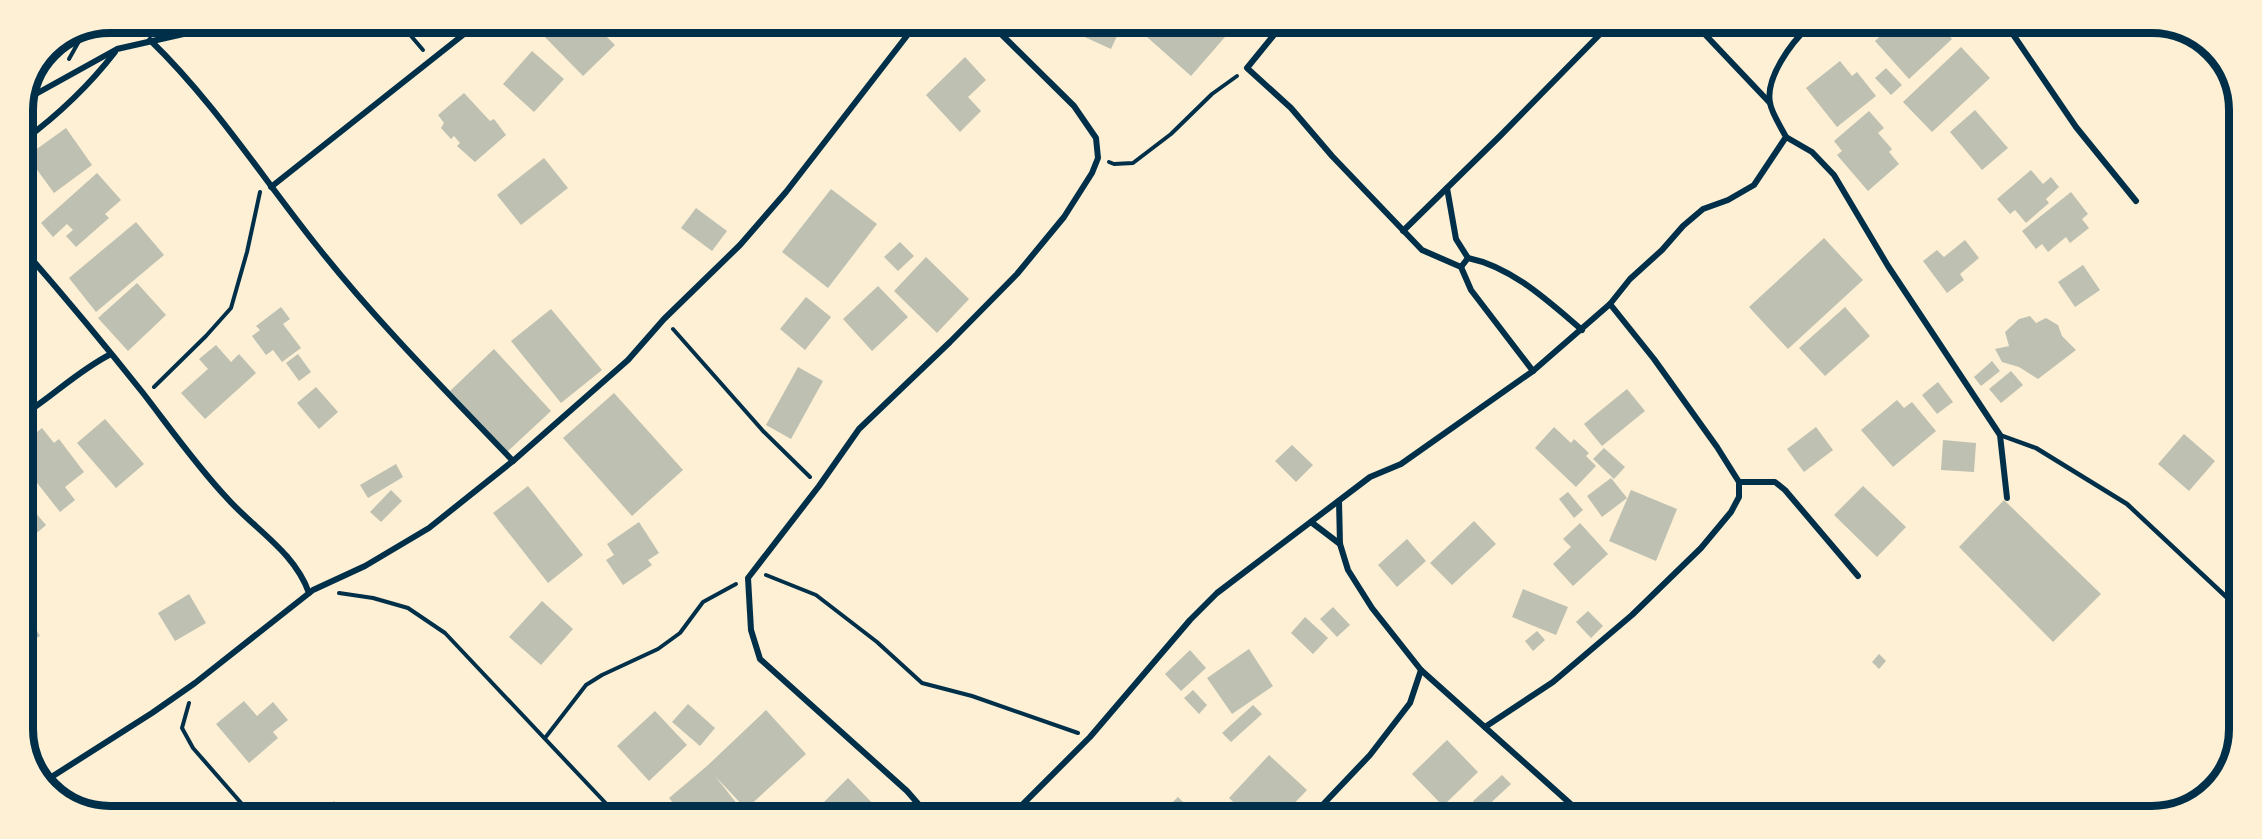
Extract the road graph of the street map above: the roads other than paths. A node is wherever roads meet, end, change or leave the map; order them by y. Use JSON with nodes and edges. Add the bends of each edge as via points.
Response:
{"nodes":[{"id":1,"x":184,"y":33,"type":"edge"},
{"id":2,"x":466,"y":33,"type":"edge"},
{"id":3,"x":909,"y":33,"type":"edge"},
{"id":4,"x":1000,"y":33,"type":"edge"},
{"id":5,"x":1275,"y":33,"type":"edge"},
{"id":6,"x":1601,"y":33,"type":"edge"},
{"id":7,"x":1704,"y":33,"type":"edge"},
{"id":8,"x":1802,"y":33,"type":"edge"},
{"id":9,"x":2012,"y":33,"type":"edge"},
{"id":10,"x":150,"y":40,"type":"junction"},
{"id":11,"x":117,"y":49,"type":"junction"},
{"id":12,"x":34,"y":95,"type":"edge"},
{"id":13,"x":1770,"y":103,"type":"junction"},
{"id":14,"x":33,"y":133,"type":"edge"},
{"id":15,"x":1786,"y":137,"type":"junction"},
{"id":16,"x":271,"y":187,"type":"junction"},
{"id":17,"x":1447,"y":188,"type":"junction"},
{"id":18,"x":2136,"y":201,"type":"dead end"},
{"id":19,"x":1403,"y":231,"type":"junction"},
{"id":20,"x":1468,"y":258,"type":"junction"},
{"id":21,"x":33,"y":261,"type":"edge"},
{"id":22,"x":1461,"y":267,"type":"junction"},
{"id":23,"x":1610,"y":304,"type":"junction"},
{"id":24,"x":1582,"y":330,"type":"junction"},
{"id":25,"x":111,"y":354,"type":"junction"},
{"id":26,"x":1533,"y":371,"type":"junction"},
{"id":27,"x":33,"y":408,"type":"edge"},
{"id":28,"x":2000,"y":435,"type":"junction"},
{"id":29,"x":513,"y":461,"type":"junction"},
{"id":30,"x":1739,"y":482,"type":"junction"},
{"id":31,"x":2007,"y":498,"type":"dead end"},
{"id":32,"x":1339,"y":501,"type":"junction"},
{"id":33,"x":1311,"y":522,"type":"junction"},
{"id":34,"x":1340,"y":544,"type":"junction"},
{"id":35,"x":1858,"y":576,"type":"dead end"},
{"id":36,"x":311,"y":591,"type":"junction"},
{"id":37,"x":2229,"y":599,"type":"edge"},
{"id":38,"x":1421,"y":670,"type":"junction"},
{"id":39,"x":1485,"y":727,"type":"junction"},
{"id":40,"x":51,"y":778,"type":"edge"},
{"id":41,"x":920,"y":806,"type":"edge"},
{"id":42,"x":1021,"y":806,"type":"edge"},
{"id":43,"x":1321,"y":806,"type":"edge"},
{"id":44,"x":1573,"y":806,"type":"edge"}],
"edges":[{"from":1,"to":10,"type":"street"},
{"from":2,"to":16,"type":"street"},
{"from":3,"to":29,"type":"street","via":[[740,245],[628,360]]},
{"from":4,"to":41,"type":"street","via":[[1074,106],[1096,138],[1098,158],[1080,195],[1017,274],[859,429],[748,578],[751,630],[760,659]]},
{"from":5,"to":19,"type":"street","via":[[1247,68],[1291,108]]},
{"from":6,"to":17,"type":"street"},
{"from":7,"to":13,"type":"street"},
{"from":8,"to":13,"type":"street","via":[[1773,75]]},
{"from":9,"to":18,"type":"street","via":[[2076,127]]},
{"from":10,"to":11,"type":"street"},
{"from":10,"to":16,"type":"street","via":[[198,90]]},
{"from":11,"to":12,"type":"street"},
{"from":11,"to":14,"type":"street","via":[[82,91]]},
{"from":13,"to":15,"type":"street"},
{"from":15,"to":23,"type":"street","via":[[1754,185],[1703,209],[1630,279]]},
{"from":15,"to":28,"type":"street","via":[[1812,152],[1834,175],[1888,266]]},
{"from":16,"to":29,"type":"street","via":[[413,357]]},
{"from":17,"to":19,"type":"street"},
{"from":17,"to":20,"type":"street","via":[[1456,239]]},
{"from":19,"to":22,"type":"street","via":[[1422,250]]},
{"from":20,"to":22,"type":"street"},
{"from":20,"to":24,"type":"street","via":[[1487,262],[1526,284]]},
{"from":21,"to":25,"type":"street"},
{"from":22,"to":26,"type":"street","via":[[1471,290]]},
{"from":23,"to":24,"type":"street"},
{"from":23,"to":30,"type":"street"},
{"from":24,"to":26,"type":"street"},
{"from":25,"to":27,"type":"street","via":[[91,364]]},
{"from":25,"to":36,"type":"street","via":[[225,497],[294,563]]},
{"from":26,"to":32,"type":"street","via":[[1401,465],[1370,477]]},
{"from":28,"to":31,"type":"street"},
{"from":28,"to":37,"type":"lane","via":[[2036,448],[2127,504]]},
{"from":29,"to":36,"type":"street","via":[[420,534]]},
{"from":30,"to":35,"type":"street","via":[[1775,482]]},
{"from":30,"to":39,"type":"street","via":[[1731,512],[1701,548],[1632,615],[1553,682]]},
{"from":32,"to":33,"type":"street"},
{"from":32,"to":34,"type":"street"},
{"from":33,"to":34,"type":"street"},
{"from":33,"to":42,"type":"street","via":[[1217,593],[1090,737]]},
{"from":34,"to":38,"type":"street","via":[[1348,570],[1372,608]]},
{"from":36,"to":40,"type":"street","via":[[195,683]]},
{"from":38,"to":39,"type":"street"},
{"from":38,"to":43,"type":"street","via":[[1410,703],[1370,755]]},
{"from":39,"to":44,"type":"street"}]}
